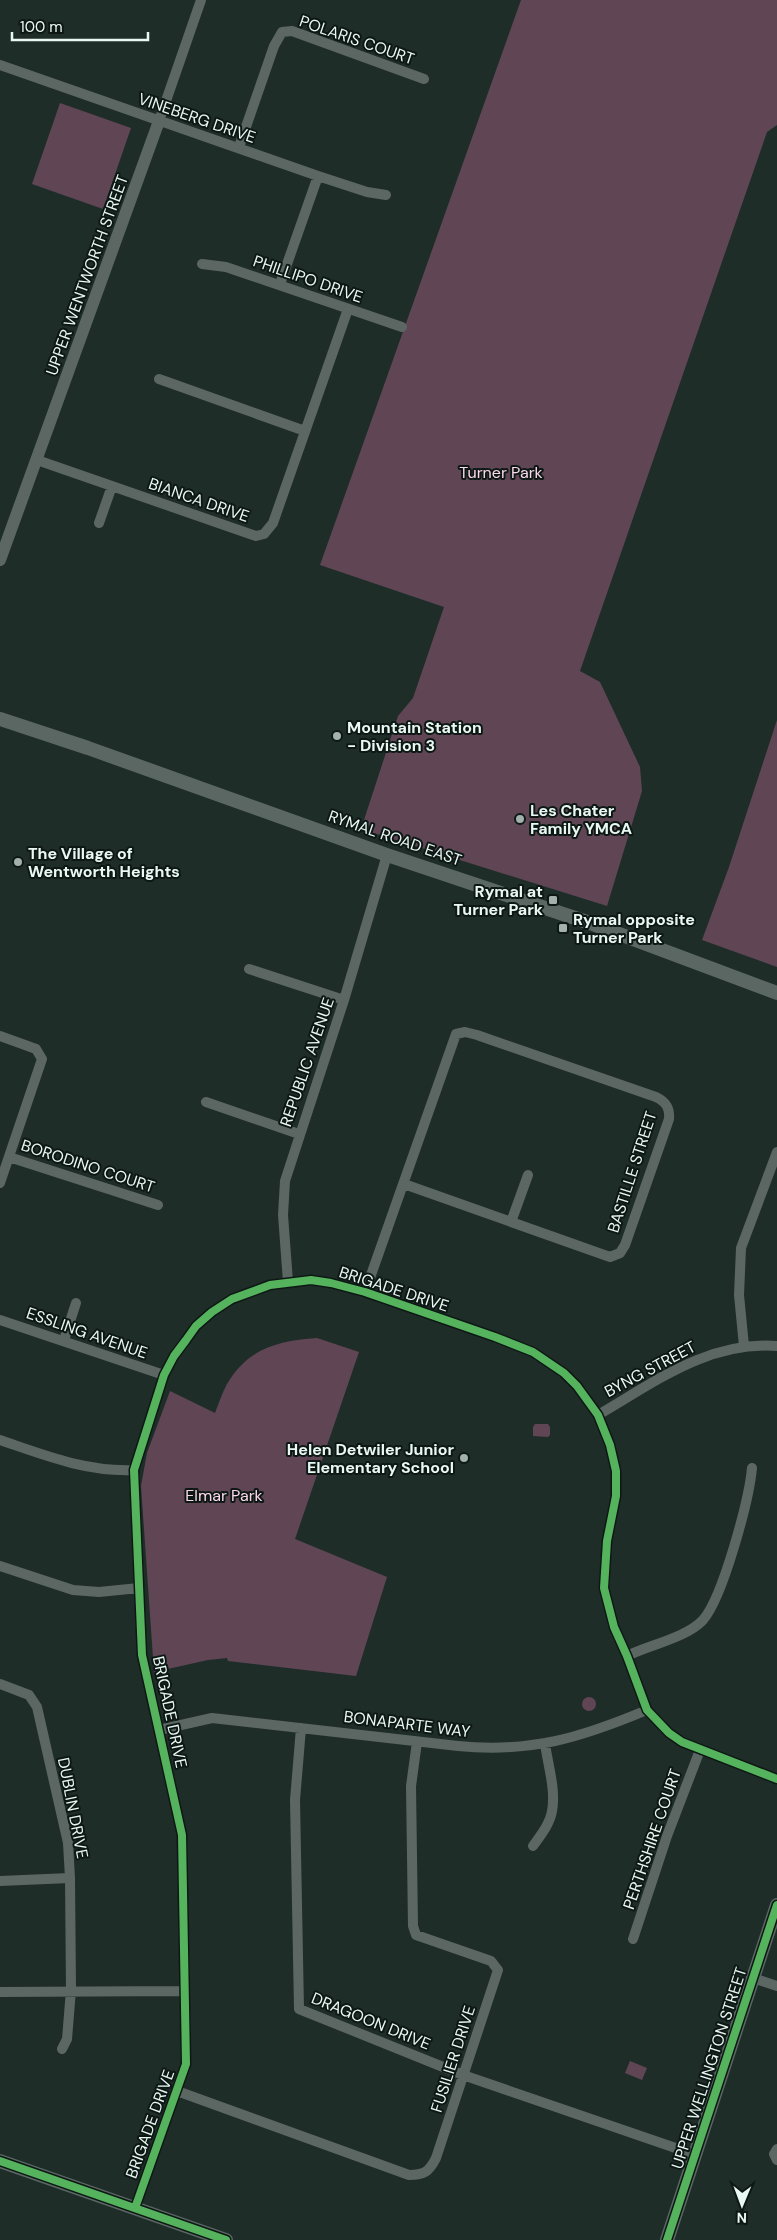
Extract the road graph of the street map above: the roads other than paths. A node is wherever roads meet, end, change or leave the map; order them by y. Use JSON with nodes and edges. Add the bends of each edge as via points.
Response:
{"nodes":[{"id":1,"x":201,"y":0,"type":"edge"},
{"id":2,"x":0,"y":65,"type":"edge"},
{"id":3,"x":424,"y":79,"type":"dead end"},
{"id":4,"x":159,"y":120,"type":"junction"},
{"id":5,"x":239,"y":147,"type":"junction"},
{"id":6,"x":318,"y":176,"type":"junction"},
{"id":7,"x":386,"y":195,"type":"dead end"},
{"id":8,"x":202,"y":264,"type":"dead end"},
{"id":9,"x":280,"y":284,"type":"junction"},
{"id":10,"x":348,"y":309,"type":"junction"},
{"id":11,"x":402,"y":327,"type":"dead end"},
{"id":12,"x":158,"y":379,"type":"dead end"},
{"id":13,"x":305,"y":431,"type":"junction"},
{"id":14,"x":37,"y":460,"type":"junction"},
{"id":15,"x":112,"y":486,"type":"junction"},
{"id":16,"x":99,"y":523,"type":"dead end"},
{"id":17,"x":1,"y":554,"type":"edge"},
{"id":18,"x":0,"y":719,"type":"edge"},
{"id":19,"x":387,"y":855,"type":"junction"},
{"id":20,"x":249,"y":969,"type":"dead end"},
{"id":21,"x":777,"y":993,"type":"edge"},
{"id":22,"x":344,"y":1000,"type":"junction"},
{"id":23,"x":0,"y":1036,"type":"edge"},
{"id":24,"x":206,"y":1102,"type":"dead end"},
{"id":25,"x":299,"y":1134,"type":"junction"},
{"id":26,"x":777,"y":1152,"type":"edge"},
{"id":27,"x":9,"y":1157,"type":"junction"},
{"id":28,"x":528,"y":1175,"type":"dead end"},
{"id":29,"x":0,"y":1182,"type":"edge"},
{"id":30,"x":404,"y":1184,"type":"junction"},
{"id":31,"x":158,"y":1205,"type":"dead end"},
{"id":32,"x":511,"y":1222,"type":"junction"},
{"id":33,"x":288,"y":1282,"type":"junction"},
{"id":34,"x":365,"y":1292,"type":"junction"},
{"id":35,"x":76,"y":1303,"type":"dead end"},
{"id":36,"x":0,"y":1320,"type":"edge"},
{"id":37,"x":64,"y":1340,"type":"junction"},
{"id":38,"x":744,"y":1346,"type":"junction"},
{"id":39,"x":777,"y":1346,"type":"edge"},
{"id":40,"x":164,"y":1375,"type":"junction"},
{"id":41,"x":598,"y":1415,"type":"junction"},
{"id":42,"x":0,"y":1440,"type":"edge"},
{"id":43,"x":752,"y":1468,"type":"dead end"},
{"id":44,"x":134,"y":1470,"type":"junction"},
{"id":45,"x":0,"y":1566,"type":"edge"},
{"id":46,"x":139,"y":1588,"type":"junction"},
{"id":47,"x":627,"y":1656,"type":"junction"},
{"id":48,"x":0,"y":1684,"type":"edge"},
{"id":49,"x":648,"y":1710,"type":"junction"},
{"id":50,"x":301,"y":1728,"type":"junction"},
{"id":51,"x":159,"y":1730,"type":"junction"},
{"id":52,"x":418,"y":1742,"type":"junction"},
{"id":53,"x":545,"y":1744,"type":"junction"},
{"id":54,"x":700,"y":1750,"type":"junction"},
{"id":55,"x":777,"y":1779,"type":"edge"},
{"id":56,"x":534,"y":1846,"type":"dead end"},
{"id":57,"x":70,"y":1878,"type":"junction"},
{"id":58,"x":0,"y":1881,"type":"edge"},
{"id":59,"x":777,"y":1905,"type":"edge"},
{"id":60,"x":634,"y":1939,"type":"dead end"},
{"id":61,"x":753,"y":1978,"type":"junction"},
{"id":62,"x":777,"y":1986,"type":"edge"},
{"id":63,"x":71,"y":1990,"type":"junction"},
{"id":64,"x":184,"y":1991,"type":"junction"},
{"id":65,"x":0,"y":1992,"type":"edge"},
{"id":66,"x":62,"y":2049,"type":"dead end"},
{"id":67,"x":463,"y":2075,"type":"junction"},
{"id":68,"x":177,"y":2091,"type":"junction"},
{"id":69,"x":777,"y":2148,"type":"edge"},
{"id":70,"x":696,"y":2155,"type":"junction"},
{"id":71,"x":777,"y":2160,"type":"edge"},
{"id":72,"x":0,"y":2161,"type":"edge"},
{"id":73,"x":135,"y":2208,"type":"junction"},
{"id":74,"x":226,"y":2240,"type":"edge"},
{"id":75,"x":667,"y":2240,"type":"edge"}],
"edges":[{"from":1,"to":4,"type":"street","name":"UPPER WENTWORTH STREET"},
{"from":2,"to":4,"type":"street","name":"VINEBERG DRIVE"},
{"from":3,"to":5,"type":"street","name":"POLARIS COURT","via":[[292,31],[282,32],[274,46]]},
{"from":4,"to":5,"type":"street","name":"VINEBERG DRIVE"},
{"from":4,"to":14,"type":"street","name":"UPPER WENTWORTH STREET"},
{"from":5,"to":6,"type":"street","name":"VINEBERG DRIVE"},
{"from":6,"to":7,"type":"street","name":"VINEBERG DRIVE"},
{"from":6,"to":9,"type":"street"},
{"from":8,"to":9,"type":"street","name":"PHILLIPO DRIVE","via":[[226,267]]},
{"from":9,"to":10,"type":"street","name":"PHILLIPO DRIVE"},
{"from":10,"to":11,"type":"street","name":"PHILLIPO DRIVE"},
{"from":10,"to":13,"type":"street","name":"BIANCA DRIVE"},
{"from":12,"to":13,"type":"street"},
{"from":13,"to":15,"type":"street","name":"BIANCA DRIVE","via":[[274,523],[261,536]]},
{"from":14,"to":15,"type":"street","name":"BIANCA DRIVE"},
{"from":14,"to":17,"type":"street","name":"UPPER WENTWORTH STREET"},
{"from":15,"to":16,"type":"street"},
{"from":18,"to":19,"type":"main road","name":"RYMAL ROAD EAST"},
{"from":19,"to":21,"type":"main road","name":"RYMAL ROAD EAST","via":[[590,924]]},
{"from":19,"to":22,"type":"street","name":"REPUBLIC AVENUE"},
{"from":20,"to":22,"type":"street"},
{"from":22,"to":25,"type":"street","name":"REPUBLIC AVENUE"},
{"from":23,"to":27,"type":"street","via":[[36,1049],[42,1059]]},
{"from":24,"to":25,"type":"street"},
{"from":25,"to":33,"type":"street","name":"REPUBLIC AVENUE","via":[[284,1181]]},
{"from":26,"to":38,"type":"street","via":[[741,1248],[739,1295]]},
{"from":27,"to":29,"type":"street"},
{"from":27,"to":31,"type":"street","name":"BORODINO COURT"},
{"from":28,"to":32,"type":"street"},
{"from":30,"to":32,"type":"street","name":"BASTILLE STREET"},
{"from":30,"to":32,"type":"street","name":"BASTILLE STREET","via":[[456,1034],[477,1035],[665,1101],[669,1119],[620,1253],[610,1257],[598,1254]]},
{"from":30,"to":34,"type":"street","name":"BASTILLE STREET"},
{"from":33,"to":34,"type":"street","name":"BRIGADE DRIVE","via":[[311,1280]]},
{"from":33,"to":40,"type":"street","name":"BRIGADE DRIVE","via":[[252,1291],[212,1312],[196,1326]]},
{"from":34,"to":41,"type":"street","name":"BRIGADE DRIVE","via":[[533,1352],[564,1373]]},
{"from":35,"to":37,"type":"street"},
{"from":36,"to":37,"type":"street","name":"ESSLING AVENUE"},
{"from":37,"to":40,"type":"street","name":"ESSLING AVENUE"},
{"from":38,"to":39,"type":"street","name":"BYNG STREET"},
{"from":38,"to":41,"type":"street","name":"BYNG STREET","via":[[694,1360]]},
{"from":40,"to":44,"type":"street","name":"BRIGADE DRIVE"},
{"from":41,"to":47,"type":"street","name":"BRIGADE DRIVE","via":[[616,1471],[616,1496],[607,1541],[604,1588],[614,1627]]},
{"from":42,"to":44,"type":"street","via":[[84,1466]]},
{"from":43,"to":47,"type":"street","via":[[743,1516],[719,1589],[702,1620],[685,1631]]},
{"from":44,"to":46,"type":"street","name":"BRIGADE DRIVE"},
{"from":45,"to":46,"type":"street","via":[[73,1590],[99,1592]]},
{"from":46,"to":51,"type":"street","name":"BRIGADE DRIVE","via":[[142,1655]]},
{"from":47,"to":49,"type":"street","name":"BRIGADE DRIVE"},
{"from":48,"to":57,"type":"street","name":"DUBLIN DRIVE","via":[[29,1695],[37,1707],[64,1821]]},
{"from":49,"to":53,"type":"street","name":"BONAPARTE WAY"},
{"from":49,"to":54,"type":"street","name":"BRIGADE DRIVE","via":[[669,1733]]},
{"from":50,"to":51,"type":"street","name":"BONAPARTE WAY","via":[[212,1718]]},
{"from":50,"to":52,"type":"street","name":"BONAPARTE WAY"},
{"from":50,"to":67,"type":"street","name":"DRAGOON DRIVE","via":[[295,1800],[299,2009]]},
{"from":51,"to":64,"type":"street","name":"BRIGADE DRIVE","via":[[182,1835]]},
{"from":52,"to":53,"type":"street","name":"BONAPARTE WAY","via":[[489,1749]]},
{"from":52,"to":67,"type":"street","name":"FUSILIER DRIVE","via":[[410,1793],[413,1926],[416,1935],[491,1961],[498,1970]]},
{"from":53,"to":56,"type":"street","via":[[552,1812]]},
{"from":54,"to":55,"type":"street","name":"BRIGADE DRIVE"},
{"from":54,"to":60,"type":"street","name":"PERTHSHIRE COURT","via":[[667,1836]]},
{"from":57,"to":58,"type":"street"},
{"from":57,"to":63,"type":"street","name":"DUBLIN DRIVE"},
{"from":59,"to":61,"type":"main road","name":"UPPER WELLINGTON STREET"},
{"from":61,"to":62,"type":"street"},
{"from":61,"to":70,"type":"main road","name":"UPPER WELLINGTON STREET"},
{"from":63,"to":64,"type":"street"},
{"from":63,"to":65,"type":"street"},
{"from":63,"to":66,"type":"street","name":"DUBLIN DRIVE","via":[[67,2039]]},
{"from":64,"to":68,"type":"street","name":"BRIGADE DRIVE","via":[[186,2064]]},
{"from":67,"to":68,"type":"street","name":"FUSILIER DRIVE","via":[[436,2158],[430,2170],[422,2175],[409,2175]]},
{"from":67,"to":70,"type":"street","name":"DRAGOON DRIVE"},
{"from":68,"to":73,"type":"street","name":"BRIGADE DRIVE"},
{"from":69,"to":71,"type":"street","via":[[774,2154]]},
{"from":70,"to":75,"type":"main road","name":"UPPER WELLINGTON STREET"},
{"from":72,"to":73,"type":"main road"},
{"from":73,"to":74,"type":"main road"}]}
